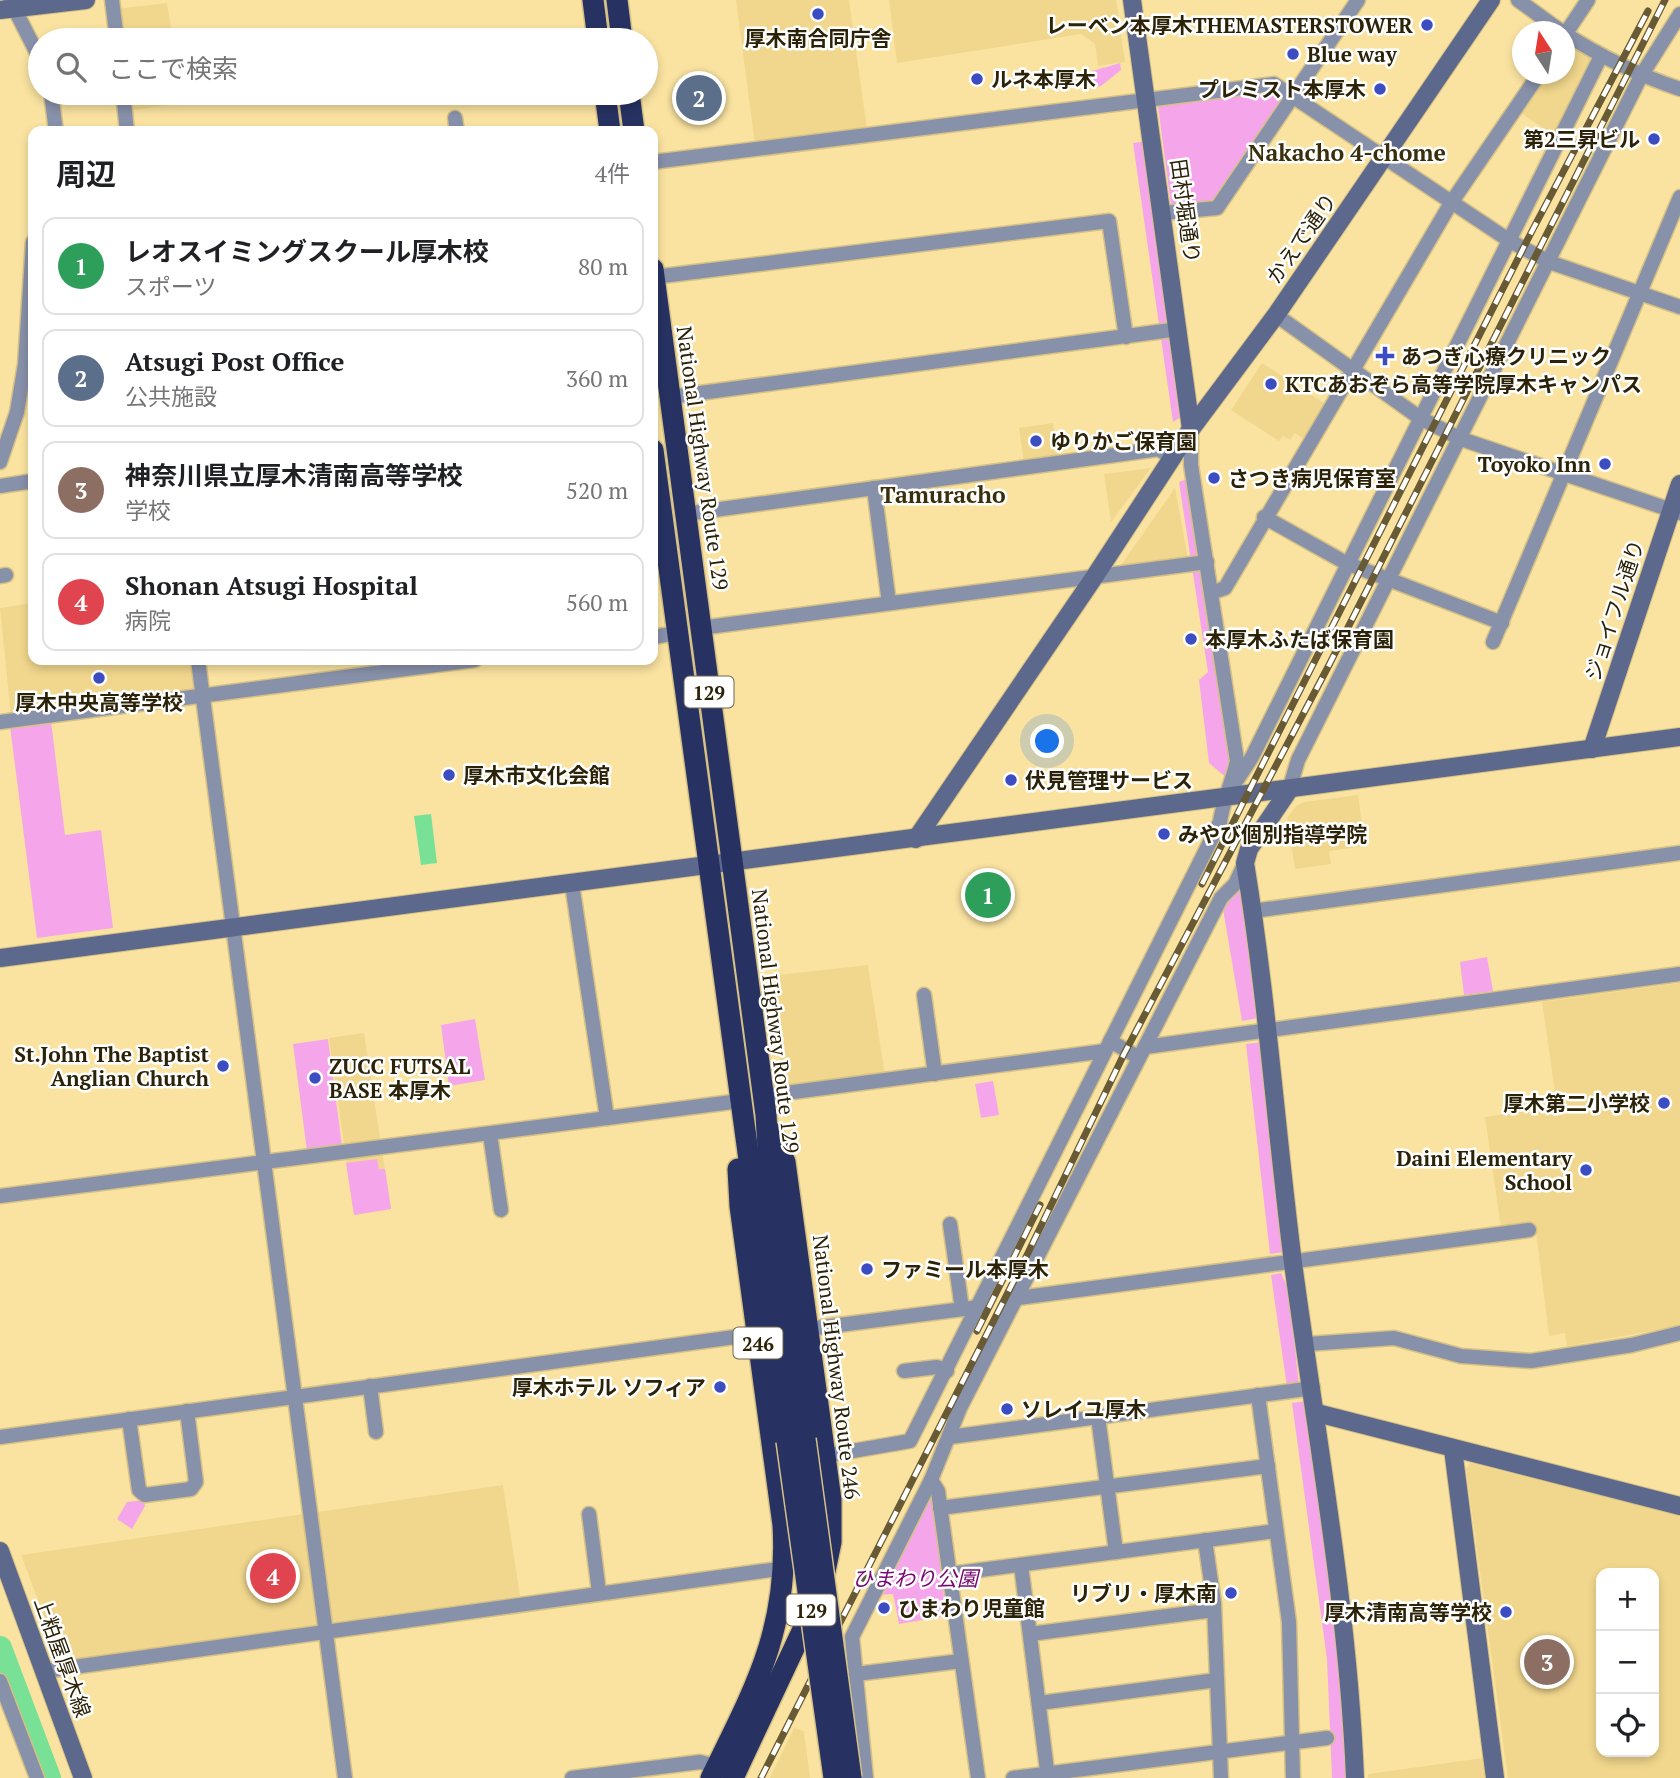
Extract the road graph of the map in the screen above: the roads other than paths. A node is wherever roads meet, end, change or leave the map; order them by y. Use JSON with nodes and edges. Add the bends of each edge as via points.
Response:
{"nodes":[{"id":1,"x":86,"y":0,"type":"edge"},
{"id":2,"x":112,"y":0,"type":"edge"},
{"id":3,"x":593,"y":0,"type":"edge"},
{"id":4,"x":617,"y":0,"type":"edge"},
{"id":5,"x":1132,"y":0,"type":"edge"},
{"id":6,"x":1358,"y":0,"type":"edge"},
{"id":7,"x":1491,"y":0,"type":"edge"},
{"id":8,"x":1518,"y":0,"type":"edge"},
{"id":9,"x":1588,"y":0,"type":"edge"},
{"id":10,"x":8,"y":6,"type":"edge"},
{"id":11,"x":1680,"y":14,"type":"edge"},
{"id":12,"x":1547,"y":21,"type":"edge"},
{"id":13,"x":1573,"y":21,"type":"edge"},
{"id":14,"x":116,"y":28,"type":"edge"},
{"id":15,"x":596,"y":28,"type":"edge"},
{"id":16,"x":620,"y":28,"type":"edge"},
{"id":17,"x":28,"y":38,"type":"edge"},
{"id":18,"x":1575,"y":40,"type":"edge"},
{"id":19,"x":1601,"y":56,"type":"junction"},
{"id":20,"x":1641,"y":76,"type":"junction"},
{"id":21,"x":1532,"y":84,"type":"edge"},
{"id":22,"x":1680,"y":89,"type":"edge"},
{"id":23,"x":1295,"y":94,"type":"junction"},
{"id":24,"x":1148,"y":97,"type":"junction"},
{"id":25,"x":53,"y":105,"type":"edge"},
{"id":26,"x":124,"y":105,"type":"edge"},
{"id":27,"x":607,"y":105,"type":"edge"},
{"id":28,"x":631,"y":105,"type":"edge"},
{"id":29,"x":55,"y":126,"type":"edge"},
{"id":30,"x":126,"y":126,"type":"edge"},
{"id":31,"x":609,"y":126,"type":"edge"},
{"id":32,"x":633,"y":126,"type":"edge"},
{"id":33,"x":1386,"y":156,"type":"junction"},
{"id":34,"x":658,"y":161,"type":"edge"},
{"id":35,"x":1680,"y":197,"type":"edge"},
{"id":36,"x":1451,"y":203,"type":"junction"},
{"id":37,"x":1163,"y":213,"type":"junction"},
{"id":38,"x":1510,"y":241,"type":"junction"},
{"id":39,"x":1549,"y":262,"type":"junction"},
{"id":40,"x":658,"y":272,"type":"edge"},
{"id":41,"x":1639,"y":292,"type":"junction"},
{"id":42,"x":1680,"y":307,"type":"edge"},
{"id":43,"x":658,"y":309,"type":"edge"},
{"id":44,"x":1276,"y":315,"type":"junction"},
{"id":45,"x":28,"y":319,"type":"edge"},
{"id":46,"x":1179,"y":329,"type":"junction"},
{"id":47,"x":1126,"y":337,"type":"junction"},
{"id":48,"x":1353,"y":370,"type":"junction"},
{"id":49,"x":670,"y":397,"type":"junction"},
{"id":50,"x":1420,"y":418,"type":"junction"},
{"id":51,"x":1191,"y":429,"type":"junction"},
{"id":52,"x":1461,"y":439,"type":"junction"},
{"id":53,"x":1173,"y":459,"type":"junction"},
{"id":54,"x":0,"y":463,"type":"edge"},
{"id":55,"x":1562,"y":473,"type":"junction"},
{"id":56,"x":28,"y":482,"type":"edge"},
{"id":57,"x":1680,"y":484,"type":"edge"},
{"id":58,"x":0,"y":486,"type":"edge"},
{"id":59,"x":658,"y":488,"type":"edge"},
{"id":60,"x":874,"y":488,"type":"junction"},
{"id":61,"x":1676,"y":511,"type":"edge"},
{"id":62,"x":685,"y":514,"type":"junction"},
{"id":63,"x":1264,"y":517,"type":"junction"},
{"id":64,"x":1207,"y":562,"type":"junction"},
{"id":65,"x":1346,"y":564,"type":"junction"},
{"id":66,"x":1095,"y":576,"type":"junction"},
{"id":67,"x":1390,"y":579,"type":"junction"},
{"id":68,"x":1211,"y":593,"type":"junction"},
{"id":69,"x":889,"y":603,"type":"junction"},
{"id":70,"x":1502,"y":623,"type":"junction"},
{"id":71,"x":700,"y":628,"type":"junction"},
{"id":72,"x":677,"y":633,"type":"junction"},
{"id":73,"x":658,"y":636,"type":"edge"},
{"id":74,"x":1493,"y":642,"type":"dead end"},
{"id":75,"x":199,"y":665,"type":"edge"},
{"id":76,"x":436,"y":665,"type":"edge"},
{"id":77,"x":203,"y":695,"type":"junction"},
{"id":78,"x":0,"y":722,"type":"edge"},
{"id":79,"x":1680,"y":737,"type":"edge"},
{"id":80,"x":1592,"y":749,"type":"junction"},
{"id":81,"x":1289,"y":790,"type":"junction"},
{"id":82,"x":1223,"y":799,"type":"junction"},
{"id":83,"x":916,"y":839,"type":"junction"},
{"id":84,"x":1680,"y":853,"type":"edge"},
{"id":85,"x":732,"y":863,"type":"junction"},
{"id":86,"x":1245,"y":863,"type":"junction"},
{"id":87,"x":708,"y":866,"type":"junction"},
{"id":88,"x":572,"y":884,"type":"junction"},
{"id":89,"x":1252,"y":911,"type":"junction"},
{"id":90,"x":232,"y":928,"type":"junction"},
{"id":91,"x":0,"y":958,"type":"edge"},
{"id":92,"x":1680,"y":974,"type":"edge"},
{"id":93,"x":921,"y":1003,"type":"dead end"},
{"id":94,"x":1266,"y":1029,"type":"junction"},
{"id":95,"x":1107,"y":1046,"type":"junction"},
{"id":96,"x":1142,"y":1052,"type":"junction"},
{"id":97,"x":935,"y":1074,"type":"junction"},
{"id":98,"x":765,"y":1105,"type":"junction"},
{"id":99,"x":741,"y":1110,"type":"junction"},
{"id":100,"x":607,"y":1118,"type":"junction"},
{"id":101,"x":490,"y":1134,"type":"junction"},
{"id":102,"x":264,"y":1161,"type":"junction"},
{"id":103,"x":0,"y":1196,"type":"edge"},
{"id":104,"x":501,"y":1210,"type":"dead end"},
{"id":105,"x":1529,"y":1230,"type":"dead end"},
{"id":106,"x":947,"y":1233,"type":"dead end"},
{"id":107,"x":1293,"y":1263,"type":"junction"},
{"id":108,"x":1018,"y":1298,"type":"junction"},
{"id":109,"x":979,"y":1307,"type":"junction"},
{"id":110,"x":962,"y":1309,"type":"junction"},
{"id":111,"x":808,"y":1329,"type":"junction"},
{"id":112,"x":1680,"y":1333,"type":"edge"},
{"id":113,"x":757,"y":1334,"type":"junction"},
{"id":114,"x":1307,"y":1343,"type":"junction"},
{"id":115,"x":904,"y":1371,"type":"dead end"},
{"id":116,"x":947,"y":1371,"type":"junction"},
{"id":117,"x":370,"y":1386,"type":"junction"},
{"id":118,"x":1313,"y":1388,"type":"junction"},
{"id":119,"x":1258,"y":1395,"type":"junction"},
{"id":120,"x":295,"y":1396,"type":"junction"},
{"id":121,"x":187,"y":1411,"type":"junction"},
{"id":122,"x":1317,"y":1413,"type":"junction"},
{"id":123,"x":1098,"y":1417,"type":"junction"},
{"id":124,"x":129,"y":1419,"type":"junction"},
{"id":125,"x":376,"y":1432,"type":"dead end"},
{"id":126,"x":0,"y":1437,"type":"edge"},
{"id":127,"x":950,"y":1437,"type":"junction"},
{"id":128,"x":796,"y":1440,"type":"junction"},
{"id":129,"x":1452,"y":1449,"type":"junction"},
{"id":130,"x":825,"y":1456,"type":"junction"},
{"id":131,"x":775,"y":1464,"type":"junction"},
{"id":132,"x":1268,"y":1466,"type":"junction"},
{"id":133,"x":931,"y":1480,"type":"junction"},
{"id":134,"x":1108,"y":1486,"type":"junction"},
{"id":135,"x":1680,"y":1506,"type":"edge"},
{"id":136,"x":940,"y":1508,"type":"junction"},
{"id":137,"x":589,"y":1514,"type":"dead end"},
{"id":138,"x":1276,"y":1531,"type":"junction"},
{"id":139,"x":1205,"y":1541,"type":"junction"},
{"id":140,"x":0,"y":1551,"type":"edge"},
{"id":141,"x":1116,"y":1552,"type":"junction"},
{"id":142,"x":1021,"y":1565,"type":"junction"},
{"id":143,"x":785,"y":1568,"type":"junction"},
{"id":144,"x":950,"y":1574,"type":"junction"},
{"id":145,"x":599,"y":1592,"type":"junction"},
{"id":146,"x":1214,"y":1610,"type":"junction"},
{"id":147,"x":326,"y":1630,"type":"junction"},
{"id":148,"x":1030,"y":1634,"type":"junction"},
{"id":149,"x":961,"y":1661,"type":"junction"},
{"id":150,"x":45,"y":1671,"type":"junction"},
{"id":151,"x":856,"y":1674,"type":"junction"},
{"id":152,"x":1217,"y":1680,"type":"junction"},
{"id":153,"x":0,"y":1681,"type":"edge"},
{"id":154,"x":1039,"y":1703,"type":"junction"},
{"id":155,"x":1327,"y":1738,"type":"dead end"},
{"id":156,"x":1292,"y":1740,"type":"junction"},
{"id":157,"x":1220,"y":1750,"type":"junction"},
{"id":158,"x":720,"y":1774,"type":"edge"},
{"id":159,"x":626,"y":1775,"type":"edge"},
{"id":160,"x":1048,"y":1776,"type":"edge"},
{"id":161,"x":37,"y":1778,"type":"edge"},
{"id":162,"x":83,"y":1778,"type":"edge"},
{"id":163,"x":345,"y":1778,"type":"edge"},
{"id":164,"x":572,"y":1778,"type":"edge"},
{"id":165,"x":834,"y":1778,"type":"edge"},
{"id":166,"x":851,"y":1778,"type":"edge"},
{"id":167,"x":866,"y":1778,"type":"edge"},
{"id":168,"x":978,"y":1778,"type":"edge"},
{"id":169,"x":1013,"y":1778,"type":"edge"},
{"id":170,"x":1221,"y":1778,"type":"edge"},
{"id":171,"x":1293,"y":1778,"type":"edge"},
{"id":172,"x":1355,"y":1778,"type":"edge"},
{"id":173,"x":1495,"y":1778,"type":"edge"}],
"edges":[{"from":1,"to":10,"type":"street"},
{"from":2,"to":14,"type":"street"},
{"from":3,"to":15,"type":"highway"},
{"from":4,"to":16,"type":"highway"},
{"from":5,"to":24,"type":"street","name":"田村堀通り"},
{"from":6,"to":23,"type":"street"},
{"from":7,"to":33,"type":"street","name":"かえで通り"},
{"from":8,"to":12,"type":"street"},
{"from":9,"to":13,"type":"street"},
{"from":10,"to":17,"type":"street"},
{"from":11,"to":20,"type":"street"},
{"from":18,"to":19,"type":"street"},
{"from":19,"to":20,"type":"street"},
{"from":19,"to":38,"type":"street"},
{"from":20,"to":22,"type":"street"},
{"from":20,"to":39,"type":"street"},
{"from":21,"to":36,"type":"street"},
{"from":23,"to":24,"type":"street","via":[[1274,84]]},
{"from":23,"to":33,"type":"street"},
{"from":23,"to":37,"type":"street","via":[[1217,208]]},
{"from":24,"to":34,"type":"street"},
{"from":24,"to":37,"type":"street","name":"田村堀通り"},
{"from":25,"to":29,"type":"street"},
{"from":26,"to":30,"type":"street"},
{"from":27,"to":31,"type":"highway"},
{"from":28,"to":32,"type":"highway"},
{"from":33,"to":36,"type":"street"},
{"from":33,"to":44,"type":"street","name":"かえで通り"},
{"from":35,"to":41,"type":"street"},
{"from":36,"to":38,"type":"street"},
{"from":36,"to":48,"type":"street"},
{"from":37,"to":46,"type":"street","name":"田村堀通り"},
{"from":38,"to":39,"type":"street"},
{"from":38,"to":50,"type":"street"},
{"from":39,"to":41,"type":"street"},
{"from":39,"to":52,"type":"street"},
{"from":40,"to":47,"type":"street","via":[[1109,221]]},
{"from":41,"to":42,"type":"street"},
{"from":41,"to":55,"type":"street"},
{"from":43,"to":49,"type":"highway","name":"National Highway Route 129","number":"129"},
{"from":44,"to":48,"type":"street"},
{"from":44,"to":51,"type":"street","name":"かえで通り"},
{"from":45,"to":54,"type":"street","via":[[17,412]]},
{"from":46,"to":47,"type":"street"},
{"from":46,"to":51,"type":"street","name":"田村堀通り"},
{"from":47,"to":49,"type":"street"},
{"from":48,"to":50,"type":"street"},
{"from":48,"to":63,"type":"street"},
{"from":49,"to":62,"type":"highway","name":"National Highway Route 129","number":"129"},
{"from":50,"to":52,"type":"street"},
{"from":50,"to":65,"type":"street"},
{"from":51,"to":53,"type":"street","name":"かえで通り"},
{"from":51,"to":64,"type":"street","via":[[1191,465]]},
{"from":52,"to":55,"type":"street"},
{"from":52,"to":67,"type":"street"},
{"from":53,"to":60,"type":"street","via":[[1159,449],[892,478]]},
{"from":53,"to":66,"type":"street","name":"かえで通り"},
{"from":55,"to":61,"type":"street"},
{"from":55,"to":70,"type":"street"},
{"from":56,"to":58,"type":"street"},
{"from":57,"to":61,"type":"street","name":"ジョイフル通り"},
{"from":59,"to":72,"type":"highway","name":"National Highway Route 129","number":"129"},
{"from":60,"to":62,"type":"street"},
{"from":60,"to":69,"type":"street"},
{"from":61,"to":80,"type":"street","name":"ジョイフル通り"},
{"from":62,"to":71,"type":"highway","name":"National Highway Route 129","number":"129"},
{"from":63,"to":65,"type":"street"},
{"from":63,"to":68,"type":"street","via":[[1225,588]]},
{"from":64,"to":66,"type":"street"},
{"from":64,"to":68,"type":"street"},
{"from":65,"to":67,"type":"street"},
{"from":65,"to":82,"type":"street","via":[[1252,757]]},
{"from":66,"to":69,"type":"street"},
{"from":66,"to":83,"type":"street","name":"かえで通り"},
{"from":67,"to":70,"type":"street"},
{"from":67,"to":81,"type":"street","via":[[1298,760]]},
{"from":68,"to":82,"type":"street","via":[[1237,761]]},
{"from":69,"to":71,"type":"street"},
{"from":70,"to":74,"type":"street"},
{"from":71,"to":85,"type":"highway","name":"National Highway Route 129","number":"129"},
{"from":72,"to":73,"type":"street"},
{"from":72,"to":87,"type":"highway","name":"National Highway Route 129","number":"129"},
{"from":75,"to":77,"type":"street"},
{"from":76,"to":77,"type":"street"},
{"from":77,"to":78,"type":"street"},
{"from":77,"to":90,"type":"street"},
{"from":79,"to":80,"type":"street"},
{"from":80,"to":81,"type":"street"},
{"from":81,"to":82,"type":"street"},
{"from":81,"to":86,"type":"street","via":[[1249,849]]},
{"from":82,"to":83,"type":"street"},
{"from":82,"to":95,"type":"street","via":[[1220,822]]},
{"from":83,"to":85,"type":"street"},
{"from":84,"to":89,"type":"street"},
{"from":85,"to":87,"type":"street"},
{"from":85,"to":98,"type":"highway","name":"National Highway Route 129","number":"129"},
{"from":86,"to":89,"type":"street"},
{"from":86,"to":96,"type":"street","via":[[1235,884],[1221,898]]},
{"from":87,"to":88,"type":"street"},
{"from":87,"to":99,"type":"highway","name":"National Highway Route 129","number":"129"},
{"from":88,"to":90,"type":"street"},
{"from":88,"to":100,"type":"street"},
{"from":89,"to":94,"type":"street"},
{"from":90,"to":91,"type":"street"},
{"from":90,"to":102,"type":"street"},
{"from":92,"to":94,"type":"street"},
{"from":93,"to":97,"type":"street"},
{"from":94,"to":96,"type":"street"},
{"from":94,"to":107,"type":"street"},
{"from":95,"to":96,"type":"street"},
{"from":95,"to":97,"type":"street"},
{"from":95,"to":109,"type":"street"},
{"from":96,"to":108,"type":"street"},
{"from":97,"to":98,"type":"street"},
{"from":98,"to":111,"type":"highway","name":"National Highway Route 246","number":"246","via":[[785,1162]]},
{"from":98,"to":128,"type":"highway","name":"National Highway Route 129","number":"129"},
{"from":99,"to":100,"type":"street"},
{"from":99,"to":113,"type":"highway","number":"246","via":[[737,1153],[740,1206]]},
{"from":99,"to":128,"type":"highway","name":"National Highway Route 129","number":"129"},
{"from":100,"to":101,"type":"street"},
{"from":101,"to":102,"type":"street"},
{"from":101,"to":104,"type":"street"},
{"from":102,"to":103,"type":"street"},
{"from":102,"to":120,"type":"street"},
{"from":105,"to":107,"type":"street"},
{"from":106,"to":110,"type":"street"},
{"from":107,"to":108,"type":"street"},
{"from":107,"to":114,"type":"street"},
{"from":108,"to":127,"type":"street","via":[[960,1408]]},
{"from":109,"to":110,"type":"street"},
{"from":109,"to":116,"type":"street"},
{"from":110,"to":111,"type":"street"},
{"from":111,"to":130,"type":"highway","name":"National Highway Route 246","number":"246"},
{"from":112,"to":114,"type":"street","via":[[1531,1361],[1461,1356],[1394,1338]]},
{"from":113,"to":117,"type":"street"},
{"from":113,"to":131,"type":"highway","number":"246"},
{"from":114,"to":118,"type":"street"},
{"from":115,"to":116,"type":"street","via":[[937,1367]]},
{"from":116,"to":130,"type":"street","via":[[910,1441]]},
{"from":117,"to":120,"type":"street"},
{"from":117,"to":125,"type":"street"},
{"from":118,"to":119,"type":"street"},
{"from":118,"to":122,"type":"street"},
{"from":119,"to":123,"type":"street"},
{"from":119,"to":132,"type":"street"},
{"from":120,"to":121,"type":"street"},
{"from":120,"to":147,"type":"street"},
{"from":121,"to":124,"type":"street"},
{"from":121,"to":124,"type":"street","via":[[197,1482],[191,1489],[156,1494],[139,1490]]},
{"from":122,"to":129,"type":"street"},
{"from":122,"to":172,"type":"street","via":[[1349,1661]]},
{"from":123,"to":127,"type":"street"},
{"from":123,"to":134,"type":"street"},
{"from":124,"to":126,"type":"street"},
{"from":127,"to":133,"type":"street"},
{"from":128,"to":165,"type":"highway","name":"National Highway Route 129","number":"129","bridge":true},
{"from":128,"to":166,"type":"highway","name":"National Highway Route 129","number":"129","bridge":true},
{"from":129,"to":135,"type":"street"},
{"from":129,"to":173,"type":"street"},
{"from":130,"to":131,"type":"street"},
{"from":130,"to":158,"type":"highway","name":"National Highway Route 246","number":"246","via":[[831,1500],[826,1567],[802,1637]]},
{"from":131,"to":143,"type":"highway","number":"246"},
{"from":132,"to":134,"type":"street"},
{"from":132,"to":138,"type":"street"},
{"from":133,"to":136,"type":"street"},
{"from":133,"to":151,"type":"street","via":[[852,1637]]},
{"from":134,"to":136,"type":"street"},
{"from":134,"to":141,"type":"street"},
{"from":136,"to":144,"type":"street"},
{"from":137,"to":145,"type":"street","via":[[597,1530]]},
{"from":138,"to":139,"type":"street"},
{"from":138,"to":156,"type":"street","via":[[1289,1622]]},
{"from":139,"to":141,"type":"street"},
{"from":139,"to":146,"type":"street"},
{"from":140,"to":150,"type":"street","name":"上粕屋厚木線"},
{"from":141,"to":142,"type":"street"},
{"from":142,"to":144,"type":"street"},
{"from":142,"to":148,"type":"street"},
{"from":143,"to":145,"type":"street"},
{"from":143,"to":158,"type":"highway","number":"246","via":[[773,1641]]},
{"from":144,"to":149,"type":"street"},
{"from":145,"to":147,"type":"street"},
{"from":146,"to":148,"type":"street"},
{"from":146,"to":152,"type":"street"},
{"from":147,"to":150,"type":"street"},
{"from":147,"to":163,"type":"street"},
{"from":148,"to":154,"type":"street"},
{"from":149,"to":151,"type":"street"},
{"from":149,"to":168,"type":"street"},
{"from":150,"to":162,"type":"street","name":"上粕屋厚木線"},
{"from":151,"to":167,"type":"street"},
{"from":152,"to":154,"type":"street"},
{"from":152,"to":157,"type":"street"},
{"from":153,"to":161,"type":"street"},
{"from":154,"to":160,"type":"street"},
{"from":155,"to":156,"type":"street"},
{"from":156,"to":157,"type":"street"},
{"from":156,"to":171,"type":"street"},
{"from":157,"to":160,"type":"street"},
{"from":157,"to":170,"type":"street"},
{"from":158,"to":159,"type":"street","via":[[700,1762]]},
{"from":159,"to":164,"type":"street"},
{"from":160,"to":169,"type":"street"}]}
